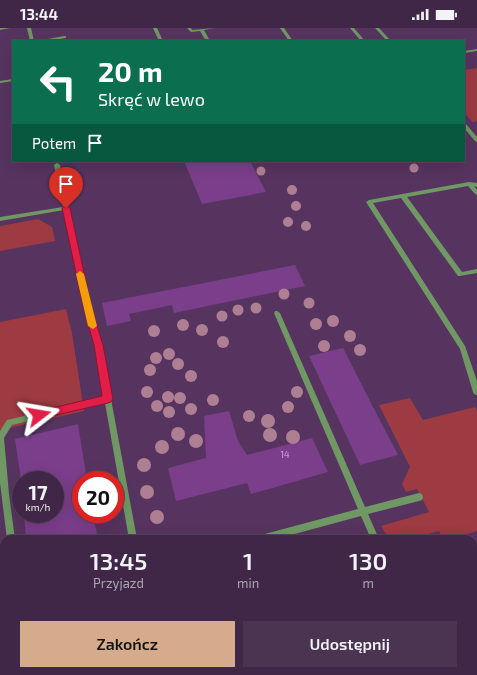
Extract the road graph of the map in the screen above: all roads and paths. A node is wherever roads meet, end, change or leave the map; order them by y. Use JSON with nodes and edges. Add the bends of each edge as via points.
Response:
{"nodes":[{"id":1,"x":8,"y":28,"type":"edge"},
{"id":2,"x":29,"y":28,"type":"edge"},
{"id":3,"x":155,"y":28,"type":"edge"},
{"id":4,"x":189,"y":28,"type":"edge"},
{"id":5,"x":213,"y":28,"type":"edge"},
{"id":6,"x":282,"y":28,"type":"edge"},
{"id":7,"x":352,"y":28,"type":"edge"},
{"id":8,"x":377,"y":28,"type":"edge"},
{"id":9,"x":0,"y":29,"type":"edge"},
{"id":10,"x":202,"y":30,"type":"junction"},
{"id":11,"x":64,"y":37,"type":"dead end"},
{"id":12,"x":32,"y":40,"type":"edge"},
{"id":13,"x":45,"y":40,"type":"edge"},
{"id":14,"x":161,"y":40,"type":"edge"},
{"id":15,"x":207,"y":40,"type":"edge"},
{"id":16,"x":290,"y":40,"type":"edge"},
{"id":17,"x":362,"y":40,"type":"edge"},
{"id":18,"x":388,"y":40,"type":"edge"},
{"id":19,"x":477,"y":50,"type":"edge"},
{"id":20,"x":465,"y":52,"type":"edge"},
{"id":21,"x":12,"y":80,"type":"edge"},
{"id":22,"x":0,"y":82,"type":"edge"},
{"id":23,"x":465,"y":126,"type":"edge"},
{"id":24,"x":477,"y":140,"type":"edge"},
{"id":25,"x":57,"y":165,"type":"dead end"},
{"id":26,"x":469,"y":184,"type":"junction"},
{"id":27,"x":477,"y":185,"type":"edge"},
{"id":28,"x":477,"y":193,"type":"edge"},
{"id":29,"x":403,"y":196,"type":"junction"},
{"id":30,"x":66,"y":208,"type":"junction"},
{"id":31,"x":0,"y":219,"type":"edge"},
{"id":32,"x":477,"y":271,"type":"edge"},
{"id":33,"x":278,"y":313,"type":"dead end"},
{"id":34,"x":477,"y":392,"type":"edge"},
{"id":35,"x":108,"y":399,"type":"junction"},
{"id":36,"x":2,"y":495,"type":"edge"},
{"id":37,"x":419,"y":497,"type":"dead end"},
{"id":38,"x":363,"y":512,"type":"junction"},
{"id":39,"x":9,"y":535,"type":"edge"},
{"id":40,"x":132,"y":535,"type":"edge"},
{"id":41,"x":276,"y":535,"type":"edge"},
{"id":42,"x":373,"y":535,"type":"edge"}],
"edges":[{"from":1,"to":9,"type":"street"},
{"from":2,"to":12,"type":"street"},
{"from":3,"to":14,"type":"street"},
{"from":4,"to":10,"type":"street","via":[[191,31]]},
{"from":5,"to":10,"type":"street"},
{"from":6,"to":16,"type":"street"},
{"from":7,"to":17,"type":"street"},
{"from":8,"to":18,"type":"street"},
{"from":10,"to":15,"type":"street"},
{"from":11,"to":13,"type":"street"},
{"from":19,"to":20,"type":"street"},
{"from":21,"to":22,"type":"street"},
{"from":23,"to":24,"type":"street"},
{"from":25,"to":30,"type":"street"},
{"from":26,"to":27,"type":"street"},
{"from":26,"to":28,"type":"street"},
{"from":26,"to":29,"type":"street"},
{"from":29,"to":32,"type":"street","via":[[460,274]]},
{"from":29,"to":34,"type":"street","via":[[369,202],[463,348]]},
{"from":30,"to":31,"type":"street"},
{"from":30,"to":35,"type":"street"},
{"from":33,"to":38,"type":"street"},
{"from":35,"to":36,"type":"street","via":[[10,422],[0,437]]},
{"from":35,"to":40,"type":"street"},
{"from":36,"to":39,"type":"street"},
{"from":37,"to":38,"type":"street"},
{"from":38,"to":41,"type":"street"},
{"from":38,"to":42,"type":"street"}]}
